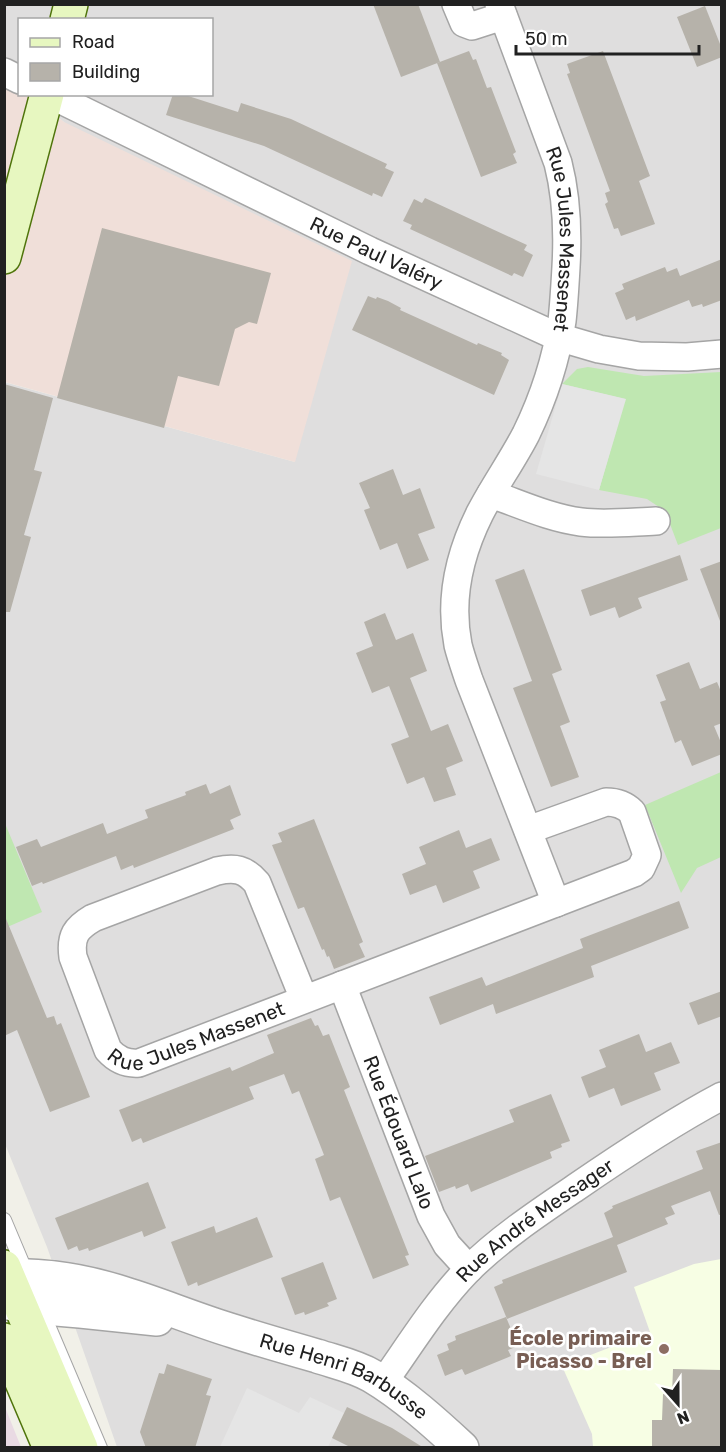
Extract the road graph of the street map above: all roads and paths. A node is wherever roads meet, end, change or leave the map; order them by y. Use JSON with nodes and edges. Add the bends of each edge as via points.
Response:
{"nodes":[{"id":1,"x":456,"y":4,"type":"edge"},
{"id":2,"x":501,"y":10,"type":"edge"},
{"id":3,"x":4,"y":72,"type":"edge"},
{"id":4,"x":18,"y":79,"type":"edge"},
{"id":5,"x":47,"y":96,"type":"edge"},
{"id":6,"x":52,"y":96,"type":"edge"},
{"id":7,"x":4,"y":257,"type":"edge"},
{"id":8,"x":558,"y":337,"type":"junction"},
{"id":9,"x":722,"y":354,"type":"edge"},
{"id":10,"x":491,"y":494,"type":"junction"},
{"id":11,"x":656,"y":521,"type":"dead end"},
{"id":12,"x":528,"y":830,"type":"junction"},
{"id":13,"x":556,"y":903,"type":"junction"},
{"id":14,"x":342,"y":985,"type":"junction"},
{"id":15,"x":304,"y":999,"type":"junction"},
{"id":16,"x":722,"y":1096,"type":"edge"},
{"id":17,"x":4,"y":1220,"type":"edge"},
{"id":18,"x":469,"y":1269,"type":"junction"},
{"id":19,"x":20,"y":1289,"type":"edge"},
{"id":20,"x":4,"y":1340,"type":"edge"},
{"id":21,"x":4,"y":1371,"type":"edge"},
{"id":22,"x":383,"y":1383,"type":"junction"},
{"id":23,"x":37,"y":1448,"type":"edge"},
{"id":24,"x":50,"y":1448,"type":"edge"},
{"id":25,"x":81,"y":1448,"type":"edge"},
{"id":26,"x":100,"y":1448,"type":"edge"},
{"id":27,"x":462,"y":1448,"type":"edge"}],
"edges":[{"from":1,"to":2,"type":"street","name":"Rue Jules Massenet","via":[[464,22],[472,26]]},
{"from":2,"to":8,"type":"street","name":"Rue Jules Massenet","via":[[558,163],[565,193],[567,250]]},
{"from":3,"to":4,"type":"street"},
{"from":5,"to":7,"type":"main road"},
{"from":6,"to":8,"type":"street","name":"Rue Paul Valéry","via":[[370,251]]},
{"from":8,"to":9,"type":"street","name":"Rue Paul Valéry","via":[[639,356]]},
{"from":8,"to":10,"type":"street","name":"Rue Jules Massenet","via":[[535,412]]},
{"from":10,"to":11,"type":"street","via":[[562,519]]},
{"from":10,"to":12,"type":"street","name":"Rue Jules Massenet","via":[[461,560],[456,626],[469,680]]},
{"from":12,"to":13,"type":"street","name":"Rue Jules Massenet"},
{"from":12,"to":13,"type":"street","name":"Rue Jules Massenet","via":[[606,802],[626,807],[636,820],[647,855],[641,868]]},
{"from":13,"to":14,"type":"street","name":"Rue Jules Massenet"},
{"from":14,"to":15,"type":"street","name":"Rue Jules Massenet"},
{"from":14,"to":18,"type":"street","name":"Rue Édouard Lalo","via":[[431,1216],[447,1245]]},
{"from":15,"to":15,"type":"street","name":"Rue Jules Massenet","via":[[139,1062],[124,1062],[113,1056],[105,1044],[73,957],[74,935],[93,918],[217,871],[245,872],[257,883]]},
{"from":16,"to":18,"type":"street","name":"Rue André Messager","via":[[657,1133],[561,1197]]},
{"from":17,"to":19,"type":"lane"},
{"from":18,"to":22,"type":"street","name":"Rue André Messager","via":[[446,1294]]},
{"from":19,"to":22,"type":"street","name":"Rue Henri Barbusse","via":[[67,1279],[99,1286],[350,1366]]},
{"from":19,"to":25,"type":"main road"},
{"from":19,"to":26,"type":"lane"},
{"from":20,"to":24,"type":"main road"},
{"from":21,"to":23,"type":"lane"},
{"from":22,"to":27,"type":"street","name":"Rue Henri Barbusse"}]}
